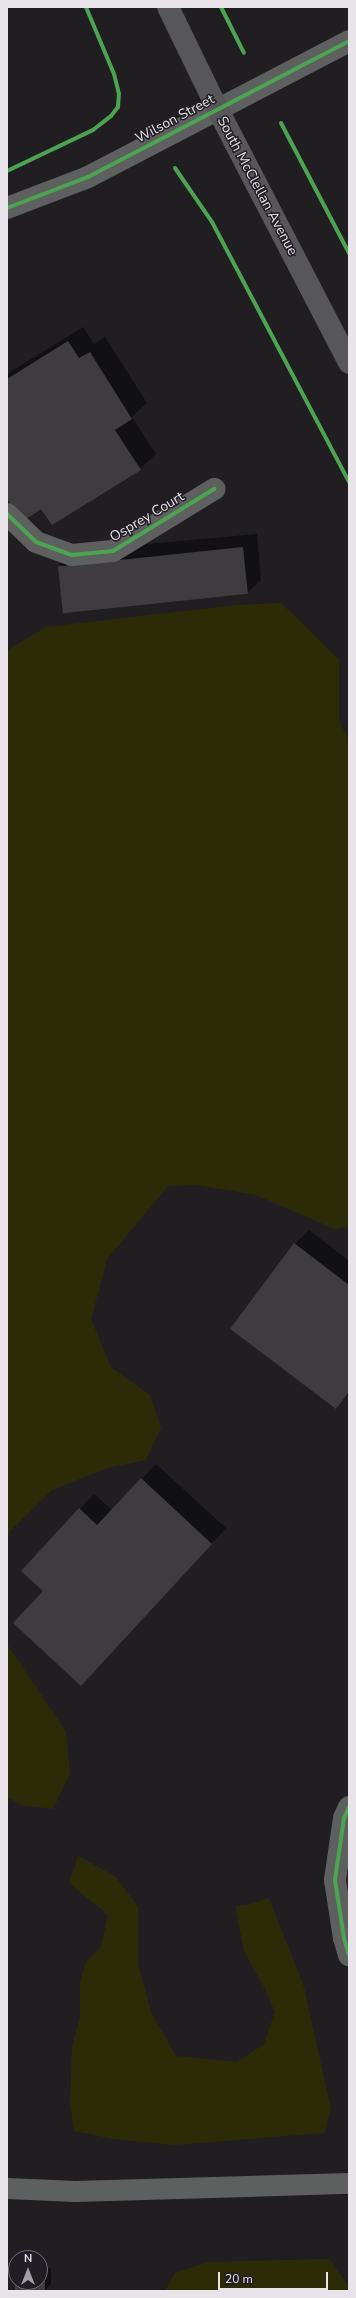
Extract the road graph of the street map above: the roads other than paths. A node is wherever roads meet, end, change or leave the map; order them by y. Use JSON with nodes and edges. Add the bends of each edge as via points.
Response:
{"nodes":[{"id":1,"x":168,"y":7,"type":"edge"},
{"id":2,"x":349,"y":40,"type":"edge"},
{"id":3,"x":216,"y":108,"type":"junction"},
{"id":4,"x":7,"y":208,"type":"edge"},
{"id":5,"x":349,"y":363,"type":"edge"},
{"id":6,"x":214,"y":489,"type":"dead end"},
{"id":7,"x":7,"y":514,"type":"edge"},
{"id":8,"x":349,"y":1807,"type":"edge"},
{"id":9,"x":349,"y":1955,"type":"edge"},
{"id":10,"x":349,"y":2183,"type":"edge"},
{"id":11,"x":7,"y":2188,"type":"edge"}],
"edges":[{"from":1,"to":3,"type":"main road","name":"South McClellan Avenue"},
{"from":2,"to":3,"type":"street","name":"Wilson Street"},
{"from":3,"to":4,"type":"street","name":"Wilson Street","via":[[88,177]]},
{"from":3,"to":5,"type":"main road","name":"South McClellan Avenue"},
{"from":6,"to":7,"type":"street","name":"Osprey Court","via":[[113,551],[72,555],[36,542]]},
{"from":8,"to":9,"type":"street","via":[[344,1818],[335,1880]]},
{"from":10,"to":11,"type":"lane","via":[[74,2191]]}]}
